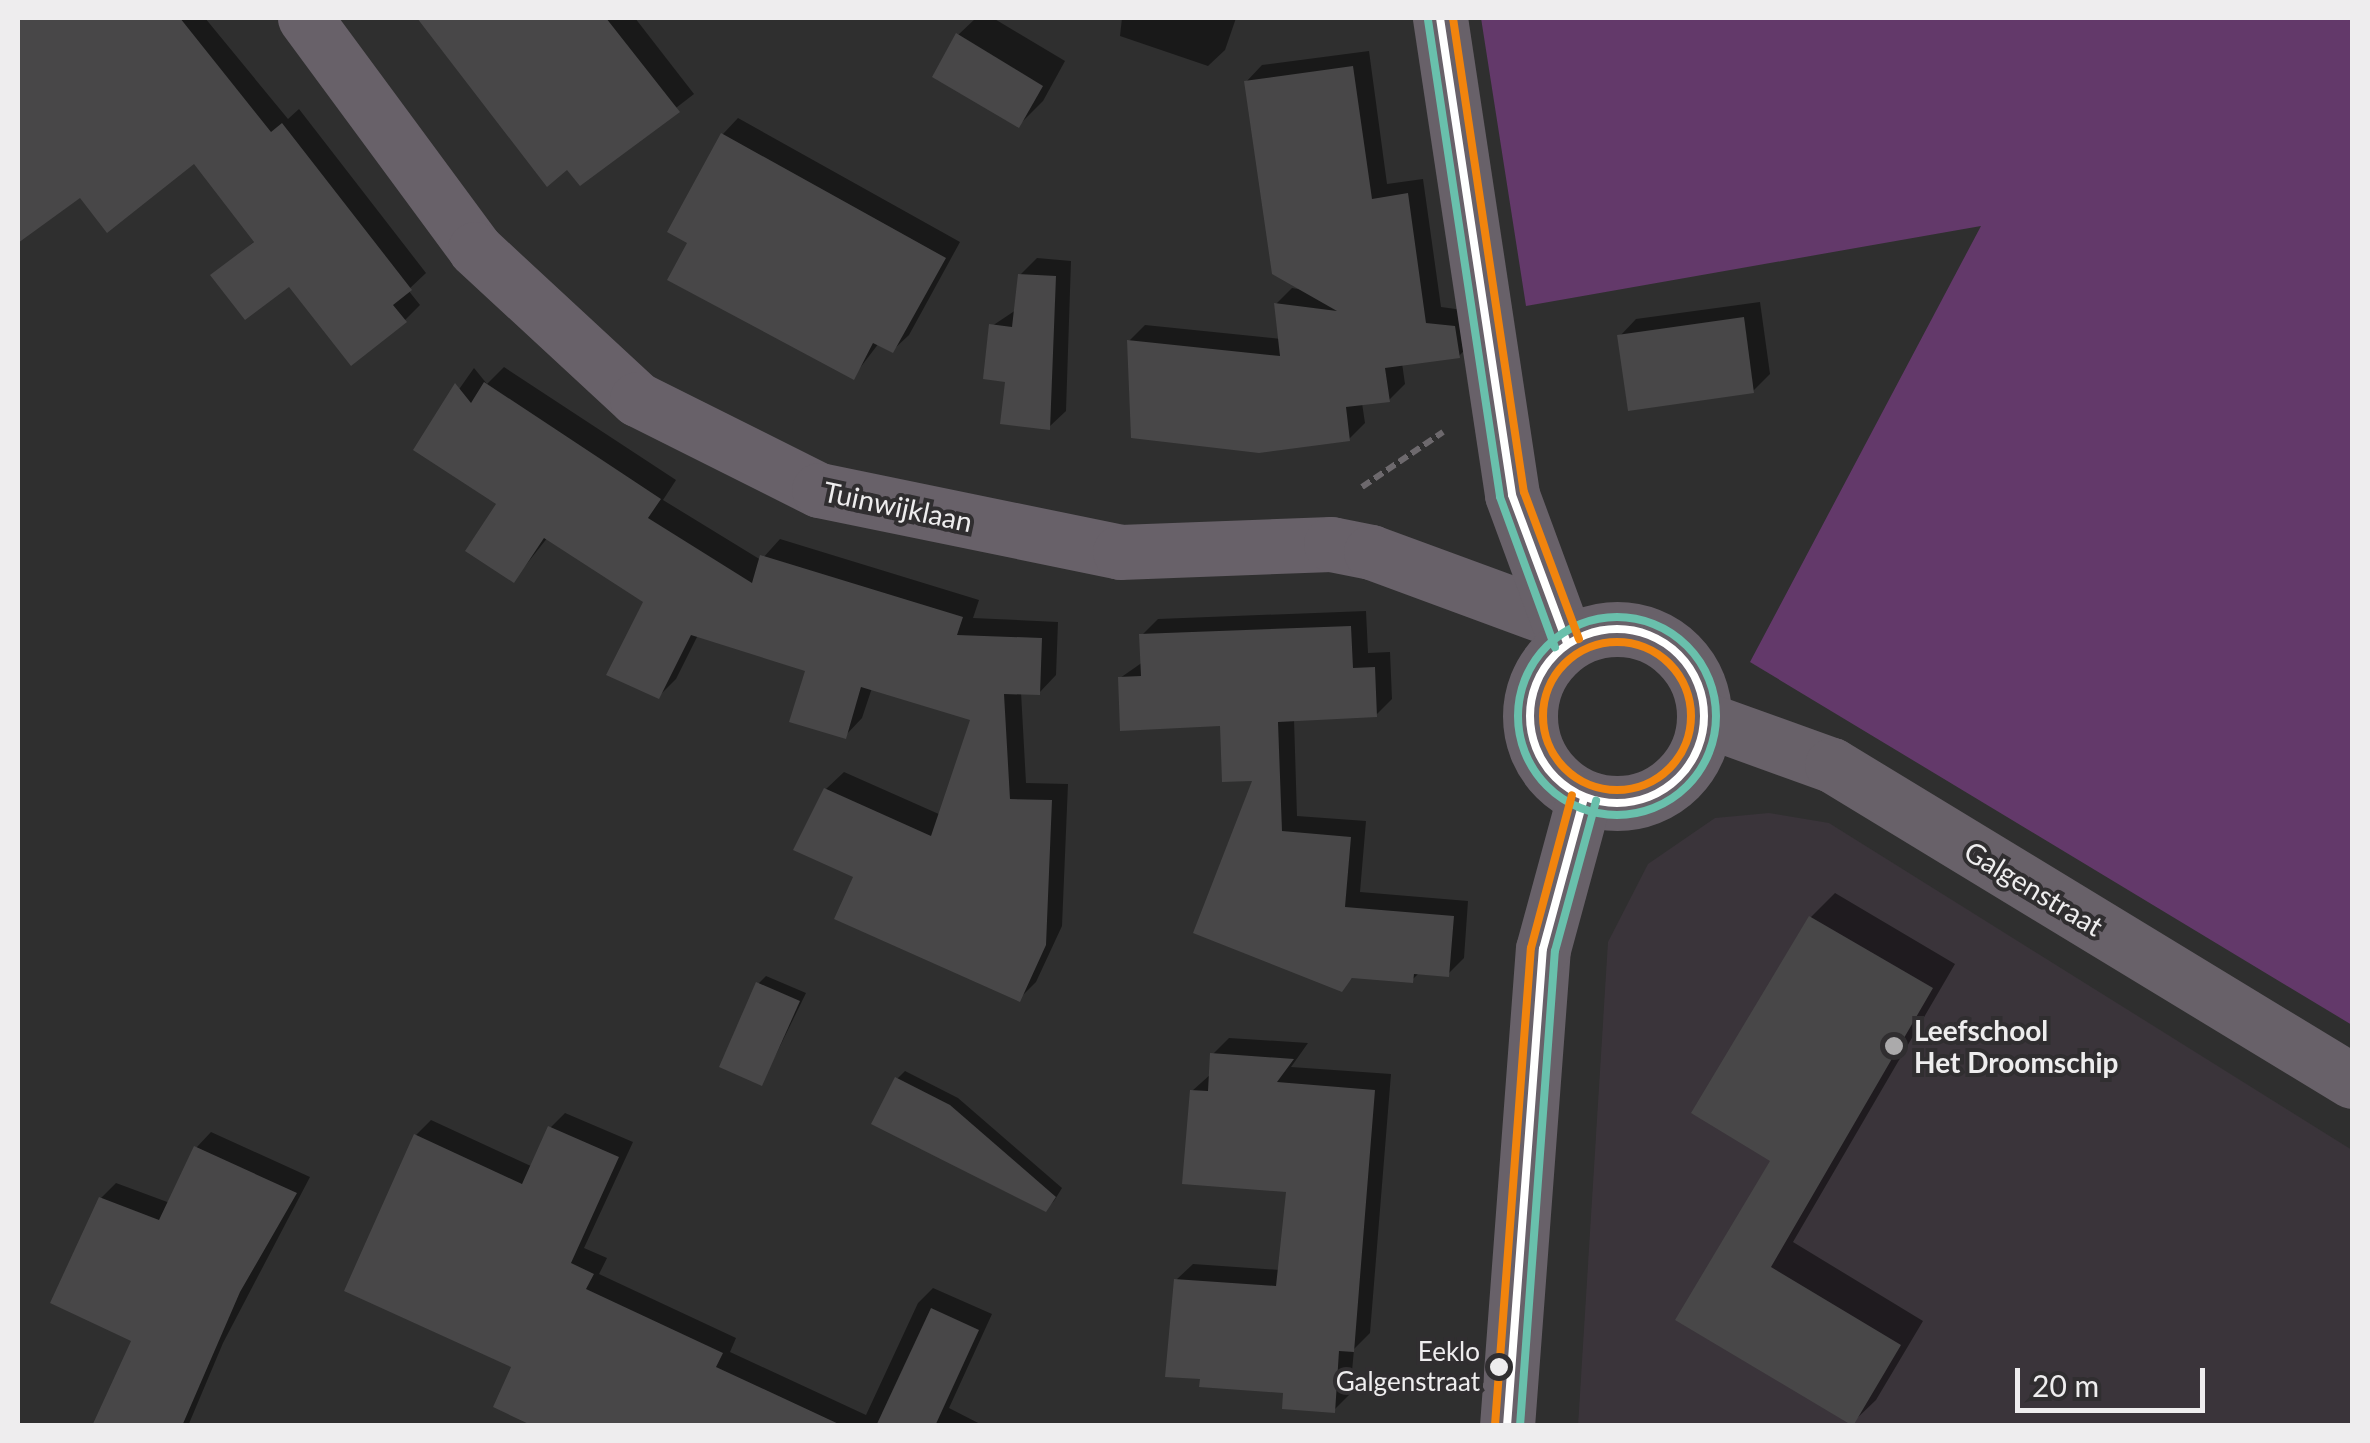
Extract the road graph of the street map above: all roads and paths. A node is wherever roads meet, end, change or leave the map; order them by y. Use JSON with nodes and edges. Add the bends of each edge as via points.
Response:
{"nodes":[{"id":1,"x":305,"y":18,"type":"edge"},
{"id":2,"x":1440,"y":18,"type":"edge"},
{"id":3,"x":1494,"y":398,"type":"junction"},
{"id":4,"x":1297,"y":546,"type":"junction"},
{"id":5,"x":1560,"y":631,"type":"junction"},
{"id":6,"x":1704,"y":719,"type":"junction"},
{"id":7,"x":1584,"y":798,"type":"junction"},
{"id":8,"x":2352,"y":1082,"type":"edge"},
{"id":9,"x":1506,"y":1426,"type":"edge"}],
"edges":[{"from":1,"to":4,"type":"street","name":"Tuinwijklaan","via":[[475,249],[637,399],[819,490],[1120,552]]},
{"from":2,"to":3,"type":"street"},
{"from":3,"to":4,"type":"path","via":[[1333,506]]},
{"from":3,"to":5,"type":"street","via":[[1512,495]]},
{"from":4,"to":5,"type":"street","name":"Tuinwijklaan","via":[[1371,552]]},
{"from":5,"to":6,"type":"street","via":[[1630,629],[1660,638],[1684,658],[1698,684]]},
{"from":5,"to":7,"type":"street","via":[[1532,692],[1530,728],[1557,780]]},
{"from":6,"to":7,"type":"street","via":[[1698,749],[1682,774],[1652,796],[1623,804]]},
{"from":6,"to":8,"type":"street","name":"Galgenstraat","via":[[1832,765]]},
{"from":7,"to":9,"type":"street","via":[[1542,949]]}]}
